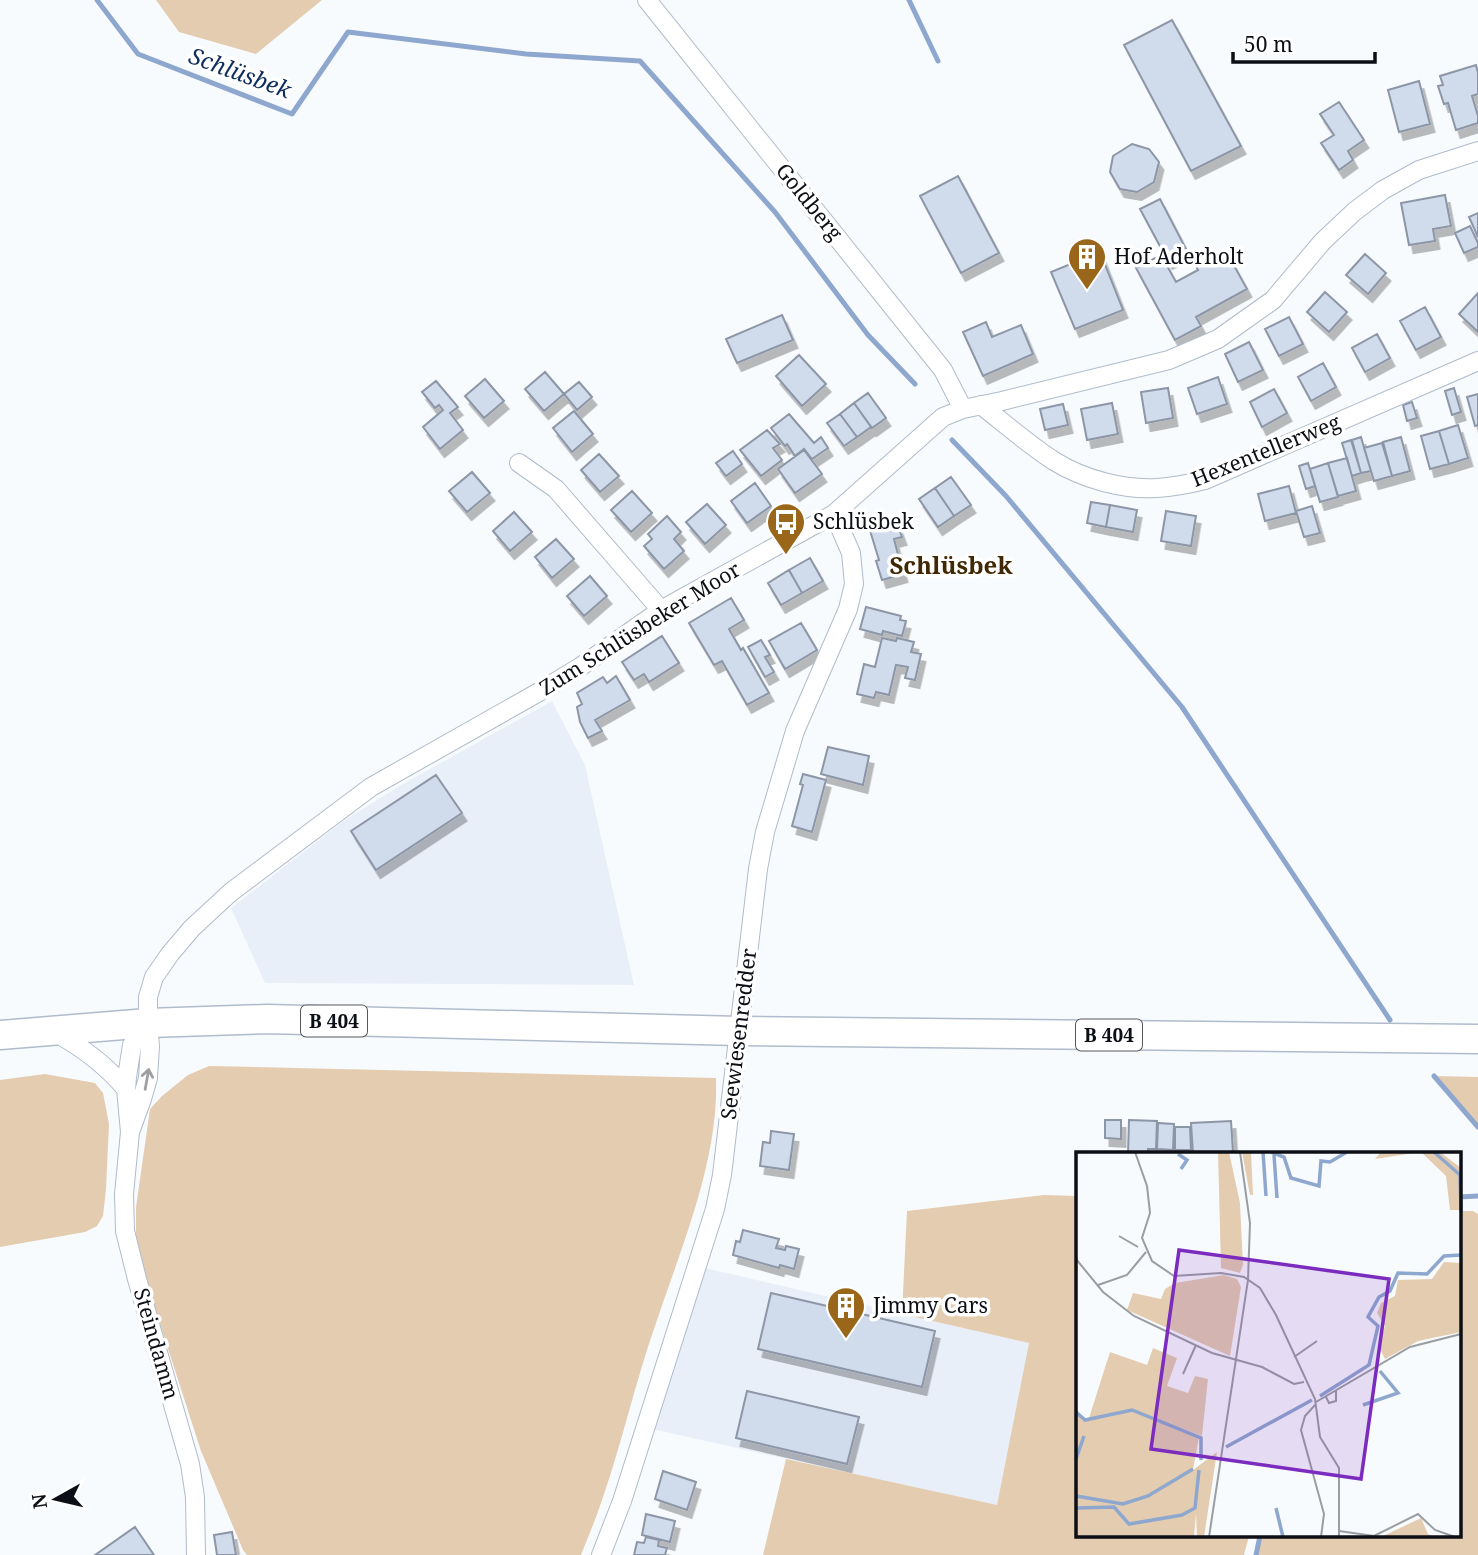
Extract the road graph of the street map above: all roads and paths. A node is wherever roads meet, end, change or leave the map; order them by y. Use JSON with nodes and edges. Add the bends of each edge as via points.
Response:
{"nodes":[{"id":1,"x":647,"y":0,"type":"edge"},
{"id":2,"x":1478,"y":151,"type":"edge"},
{"id":3,"x":1478,"y":361,"type":"edge"},
{"id":4,"x":972,"y":407,"type":"junction"},
{"id":5,"x":519,"y":463,"type":"dead end"},
{"id":6,"x":834,"y":514,"type":"junction"},
{"id":7,"x":661,"y":610,"type":"junction"},
{"id":8,"x":148,"y":1023,"type":"junction"},
{"id":9,"x":51,"y":1031,"type":"junction"},
{"id":10,"x":739,"y":1031,"type":"junction"},
{"id":11,"x":0,"y":1035,"type":"edge"},
{"id":12,"x":1478,"y":1039,"type":"edge"},
{"id":13,"x":126,"y":1089,"type":"junction"},
{"id":14,"x":130,"y":1132,"type":"junction"},
{"id":15,"x":196,"y":1555,"type":"edge"},
{"id":16,"x":601,"y":1555,"type":"edge"}],
"edges":[{"from":1,"to":4,"type":"street","name":"Goldberg"},
{"from":2,"to":4,"type":"street","name":"Zum Schlüsbeker Moor","via":[[1419,170],[1383,190],[1324,241],[1273,300],[1218,338],[1169,359]]},
{"from":3,"to":4,"type":"street","name":"Hexentellerweg","via":[[1205,480],[1154,488],[1081,474]]},
{"from":4,"to":6,"type":"street","name":"Zum Schlüsbeker Moor","via":[[943,417]]},
{"from":5,"to":7,"type":"street","via":[[556,489]]},
{"from":6,"to":7,"type":"street","name":"Zum Schlüsbeker Moor"},
{"from":6,"to":10,"type":"street","name":"Seewiesenredder","via":[[851,553],[854,584],[848,610],[795,731],[765,832]]},
{"from":7,"to":8,"type":"street","name":"Zum Schlüsbeker Moor","via":[[540,692],[372,787],[231,892],[192,928],[159,968],[150,989]]},
{"from":8,"to":9,"type":"main road","number":"B 404"},
{"from":8,"to":10,"type":"main road","number":"B 404","via":[[267,1019]]},
{"from":8,"to":13,"type":"street","name":"Steindamm","via":[[132,1045]]},
{"from":14,"to":8,"type":"street","name":"Steindamm","one_way":true,"via":[[148,1078]]},
{"from":9,"to":11,"type":"main road","number":"B 404"},
{"from":9,"to":13,"type":"street","via":[[90,1054]]},
{"from":10,"to":12,"type":"main road","number":"B 404"},
{"from":10,"to":16,"type":"street","name":"Seewiesenredder","via":[[715,1209]]},
{"from":13,"to":14,"type":"street","name":"Steindamm"},
{"from":14,"to":15,"type":"street","name":"Steindamm","via":[[125,1231],[190,1464]]}]}
